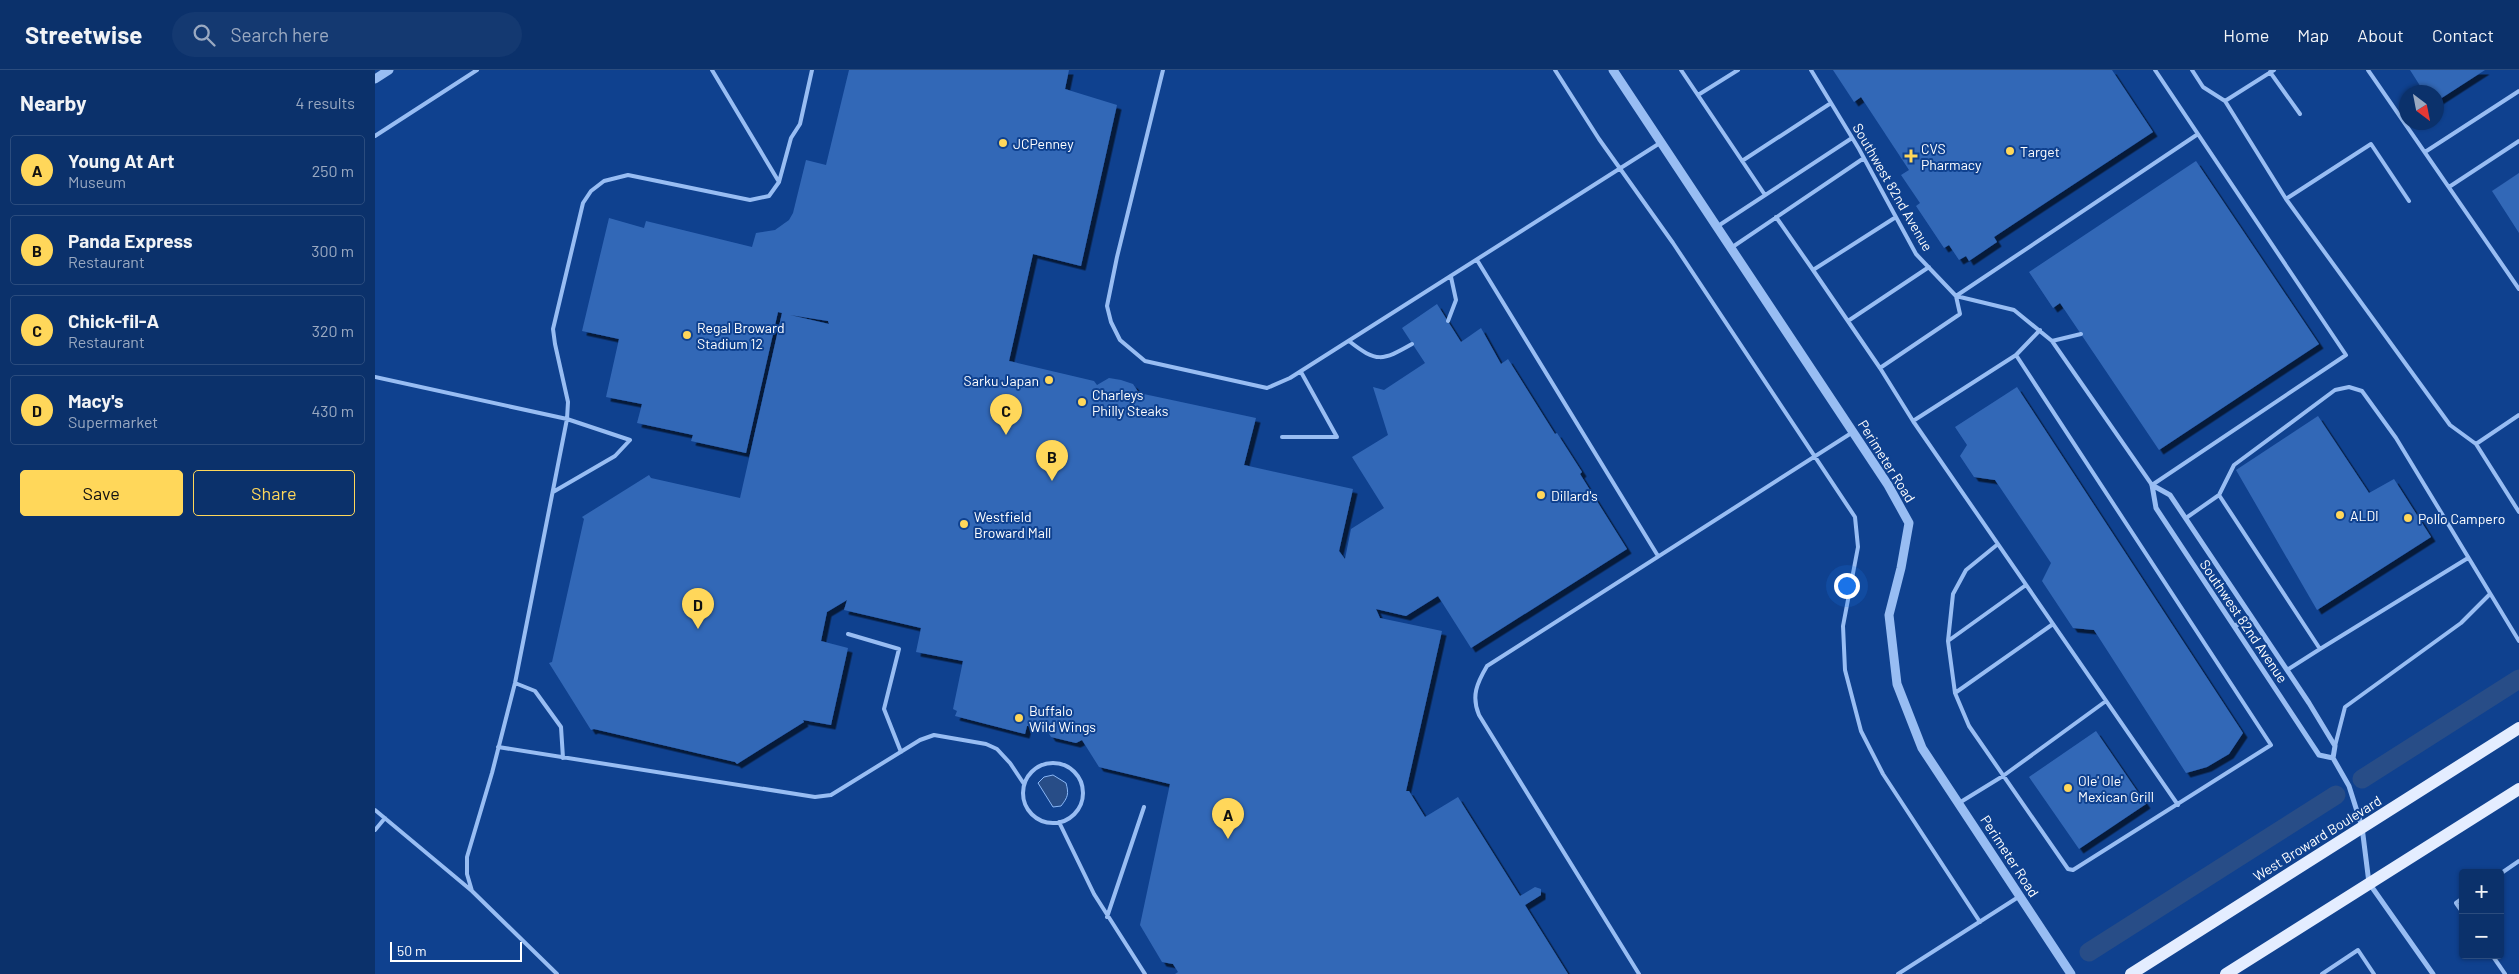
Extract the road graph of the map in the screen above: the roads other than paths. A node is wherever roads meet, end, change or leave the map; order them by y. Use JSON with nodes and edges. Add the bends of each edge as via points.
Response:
{"nodes":[{"id":1,"x":389,"y":70,"type":"edge"},
{"id":2,"x":477,"y":70,"type":"edge"},
{"id":3,"x":712,"y":70,"type":"edge"},
{"id":4,"x":813,"y":70,"type":"edge"},
{"id":5,"x":1163,"y":70,"type":"edge"},
{"id":6,"x":1555,"y":70,"type":"edge"},
{"id":7,"x":1613,"y":70,"type":"edge"},
{"id":8,"x":1681,"y":70,"type":"edge"},
{"id":9,"x":1738,"y":70,"type":"edge"},
{"id":10,"x":1811,"y":70,"type":"edge"},
{"id":11,"x":2155,"y":70,"type":"edge"},
{"id":12,"x":2192,"y":70,"type":"edge"},
{"id":13,"x":2369,"y":70,"type":"edge"},
{"id":14,"x":2272,"y":71,"type":"edge"},
{"id":15,"x":375,"y":79,"type":"edge"},
{"id":16,"x":2519,"y":91,"type":"edge"},
{"id":17,"x":1698,"y":96,"type":"junction"},
{"id":18,"x":2225,"y":101,"type":"junction"},
{"id":19,"x":1831,"y":102,"type":"junction"},
{"id":20,"x":2300,"y":114,"type":"dead end"},
{"id":21,"x":2199,"y":134,"type":"junction"},
{"id":22,"x":375,"y":136,"type":"edge"},
{"id":23,"x":1852,"y":138,"type":"junction"},
{"id":24,"x":2519,"y":140,"type":"edge"},
{"id":25,"x":1661,"y":142,"type":"junction"},
{"id":26,"x":2425,"y":152,"type":"junction"},
{"id":27,"x":1864,"y":158,"type":"junction"},
{"id":28,"x":1742,"y":161,"type":"junction"},
{"id":29,"x":1620,"y":168,"type":"junction"},
{"id":30,"x":779,"y":182,"type":"junction"},
{"id":31,"x":2449,"y":187,"type":"junction"},
{"id":32,"x":1765,"y":195,"type":"junction"},
{"id":33,"x":2286,"y":199,"type":"junction"},
{"id":34,"x":2409,"y":202,"type":"dead end"},
{"id":35,"x":1776,"y":216,"type":"junction"},
{"id":36,"x":1896,"y":217,"type":"junction"},
{"id":37,"x":1717,"y":226,"type":"junction"},
{"id":38,"x":1731,"y":248,"type":"junction"},
{"id":39,"x":1477,"y":260,"type":"junction"},
{"id":40,"x":1929,"y":267,"type":"junction"},
{"id":41,"x":1813,"y":270,"type":"junction"},
{"id":42,"x":1451,"y":277,"type":"junction"},
{"id":43,"x":2519,"y":289,"type":"edge"},
{"id":44,"x":1955,"y":296,"type":"junction"},
{"id":45,"x":1448,"y":321,"type":"dead end"},
{"id":46,"x":1848,"y":321,"type":"junction"},
{"id":47,"x":2040,"y":330,"type":"junction"},
{"id":48,"x":2081,"y":334,"type":"dead end"},
{"id":49,"x":1349,"y":341,"type":"junction"},
{"id":50,"x":2052,"y":341,"type":"junction"},
{"id":51,"x":1412,"y":344,"type":"dead end"},
{"id":52,"x":2016,"y":355,"type":"junction"},
{"id":53,"x":1880,"y":368,"type":"junction"},
{"id":54,"x":1301,"y":372,"type":"junction"},
{"id":55,"x":375,"y":377,"type":"edge"},
{"id":56,"x":2519,"y":415,"type":"edge"},
{"id":57,"x":567,"y":418,"type":"junction"},
{"id":58,"x":1913,"y":421,"type":"junction"},
{"id":59,"x":1853,"y":432,"type":"junction"},
{"id":60,"x":1282,"y":437,"type":"dead end"},
{"id":61,"x":2476,"y":444,"type":"junction"},
{"id":62,"x":1815,"y":456,"type":"junction"},
{"id":63,"x":2152,"y":485,"type":"junction"},
{"id":64,"x":553,"y":492,"type":"junction"},
{"id":65,"x":2219,"y":496,"type":"junction"},
{"id":66,"x":2519,"y":512,"type":"edge"},
{"id":67,"x":2186,"y":518,"type":"junction"},
{"id":68,"x":1998,"y":544,"type":"junction"},
{"id":69,"x":1659,"y":556,"type":"junction"},
{"id":70,"x":2468,"y":558,"type":"junction"},
{"id":71,"x":2026,"y":585,"type":"junction"},
{"id":72,"x":2491,"y":594,"type":"junction"},
{"id":73,"x":2251,"y":616,"type":"junction"},
{"id":74,"x":2053,"y":624,"type":"junction"},
{"id":75,"x":2235,"y":626,"type":"junction"},
{"id":76,"x":848,"y":634,"type":"dead end"},
{"id":77,"x":1947,"y":641,"type":"junction"},
{"id":78,"x":2519,"y":641,"type":"edge"},
{"id":79,"x":2320,"y":649,"type":"junction"},
{"id":80,"x":2287,"y":670,"type":"junction"},
{"id":81,"x":515,"y":683,"type":"junction"},
{"id":82,"x":1955,"y":693,"type":"junction"},
{"id":83,"x":2106,"y":701,"type":"junction"},
{"id":84,"x":2519,"y":728,"type":"edge"},
{"id":85,"x":2335,"y":746,"type":"junction"},
{"id":86,"x":498,"y":747,"type":"junction"},
{"id":87,"x":901,"y":752,"type":"junction"},
{"id":88,"x":563,"y":758,"type":"junction"},
{"id":89,"x":2333,"y":758,"type":"junction"},
{"id":90,"x":2003,"y":776,"type":"junction"},
{"id":91,"x":1024,"y":784,"type":"junction"},
{"id":92,"x":2519,"y":789,"type":"edge"},
{"id":93,"x":1959,"y":803,"type":"junction"},
{"id":94,"x":2178,"y":805,"type":"junction"},
{"id":95,"x":1145,"y":807,"type":"dead end"},
{"id":96,"x":375,"y":810,"type":"edge"},
{"id":97,"x":385,"y":818,"type":"junction"},
{"id":98,"x":1059,"y":822,"type":"junction"},
{"id":99,"x":2361,"y":826,"type":"junction"},
{"id":100,"x":375,"y":830,"type":"edge"},
{"id":101,"x":2519,"y":861,"type":"edge"},
{"id":102,"x":2504,"y":871,"type":"edge"},
{"id":103,"x":2369,"y":883,"type":"junction"},
{"id":104,"x":472,"y":891,"type":"junction"},
{"id":105,"x":2020,"y":896,"type":"junction"},
{"id":106,"x":1107,"y":917,"type":"junction"},
{"id":107,"x":1980,"y":922,"type":"junction"},
{"id":108,"x":2495,"y":959,"type":"edge"},
{"id":109,"x":557,"y":974,"type":"edge"},
{"id":110,"x":1145,"y":974,"type":"edge"},
{"id":111,"x":1639,"y":974,"type":"edge"},
{"id":112,"x":1898,"y":974,"type":"edge"},
{"id":113,"x":2071,"y":974,"type":"edge"},
{"id":114,"x":2131,"y":974,"type":"edge"},
{"id":115,"x":2227,"y":974,"type":"edge"},
{"id":116,"x":2322,"y":974,"type":"edge"},
{"id":117,"x":2374,"y":974,"type":"edge"},
{"id":118,"x":2433,"y":974,"type":"edge"},
{"id":119,"x":2505,"y":974,"type":"edge"}],
"edges":[{"from":1,"to":15,"type":"street"},
{"from":2,"to":22,"type":"lane"},
{"from":3,"to":30,"type":"lane"},
{"from":4,"to":30,"type":"lane","via":[[800,124],[791,138]]},
{"from":5,"to":54,"type":"lane","via":[[1117,257],[1107,306],[1111,322],[1120,340],[1145,361],[1267,388]]},
{"from":6,"to":29,"type":"lane"},
{"from":7,"to":25,"type":"street","name":"Perimeter Road"},
{"from":8,"to":17,"type":"lane"},
{"from":9,"to":17,"type":"lane"},
{"from":10,"to":19,"type":"lane","name":"Southwest 82nd Avenue"},
{"from":11,"to":21,"type":"lane"},
{"from":12,"to":18,"type":"lane","via":[[2203,87]]},
{"from":13,"to":26,"type":"lane"},
{"from":14,"to":18,"type":"lane"},
{"from":14,"to":20,"type":"lane"},
{"from":16,"to":26,"type":"lane"},
{"from":17,"to":28,"type":"lane"},
{"from":18,"to":33,"type":"lane"},
{"from":19,"to":23,"type":"lane","name":"Southwest 82nd Avenue"},
{"from":19,"to":28,"type":"lane"},
{"from":21,"to":44,"type":"lane"},
{"from":21,"to":63,"type":"lane","via":[[2347,355]]},
{"from":23,"to":27,"type":"lane","name":"Southwest 82nd Avenue"},
{"from":23,"to":32,"type":"lane"},
{"from":24,"to":31,"type":"lane"},
{"from":25,"to":29,"type":"lane"},
{"from":25,"to":37,"type":"street","name":"Perimeter Road"},
{"from":26,"to":31,"type":"lane"},
{"from":27,"to":35,"type":"lane"},
{"from":27,"to":36,"type":"lane","name":"Southwest 82nd Avenue"},
{"from":28,"to":32,"type":"lane"},
{"from":29,"to":39,"type":"lane"},
{"from":29,"to":62,"type":"lane"},
{"from":30,"to":57,"type":"lane","via":[[769,196],[750,200],[628,175],[604,181],[591,191],[583,202],[553,329],[568,402]]},
{"from":31,"to":43,"type":"lane"},
{"from":32,"to":37,"type":"lane"},
{"from":33,"to":34,"type":"lane","via":[[2371,144]]},
{"from":33,"to":61,"type":"lane","via":[[2450,425]]},
{"from":35,"to":38,"type":"lane"},
{"from":35,"to":41,"type":"lane"},
{"from":36,"to":40,"type":"lane","name":"Southwest 82nd Avenue","via":[[1916,254]]},
{"from":36,"to":41,"type":"lane"},
{"from":37,"to":38,"type":"street","name":"Perimeter Road"},
{"from":38,"to":59,"type":"street","name":"Perimeter Road"},
{"from":39,"to":42,"type":"lane"},
{"from":39,"to":69,"type":"lane"},
{"from":40,"to":44,"type":"lane","name":"Southwest 82nd Avenue"},
{"from":40,"to":46,"type":"lane"},
{"from":41,"to":46,"type":"lane"},
{"from":42,"to":45,"type":"lane","via":[[1456,300]]},
{"from":42,"to":49,"type":"lane"},
{"from":44,"to":47,"type":"lane","name":"Southwest 82nd Avenue","via":[[2014,310]]},
{"from":44,"to":53,"type":"lane","via":[[1960,314]]},
{"from":46,"to":53,"type":"lane"},
{"from":47,"to":50,"type":"lane","name":"Southwest 82nd Avenue"},
{"from":47,"to":52,"type":"lane"},
{"from":48,"to":50,"type":"lane"},
{"from":49,"to":51,"type":"lane","via":[[1367,355],[1388,358]]},
{"from":49,"to":54,"type":"lane"},
{"from":50,"to":63,"type":"lane","name":"Southwest 82nd Avenue"},
{"from":52,"to":58,"type":"lane"},
{"from":52,"to":94,"type":"lane","via":[[2271,745]]},
{"from":53,"to":58,"type":"lane"},
{"from":54,"to":60,"type":"lane","via":[[1337,437]]},
{"from":55,"to":57,"type":"lane"},
{"from":56,"to":61,"type":"lane"},
{"from":57,"to":64,"type":"lane"},
{"from":57,"to":64,"type":"lane","via":[[630,440],[615,456]]},
{"from":58,"to":68,"type":"lane"},
{"from":59,"to":62,"type":"lane"},
{"from":59,"to":93,"type":"street","name":"Perimeter Road","via":[[1909,524],[1889,616],[1897,684],[1922,748]]},
{"from":61,"to":66,"type":"lane"},
{"from":62,"to":69,"type":"lane"},
{"from":62,"to":107,"type":"lane","via":[[1855,517],[1858,547],[1843,626],[1845,670],[1861,731],[1883,774]]},
{"from":63,"to":67,"type":"street","name":"Southwest 82nd Avenue","via":[[2170,495]]},
{"from":63,"to":75,"type":"street","name":"Southwest 82nd Avenue","via":[[2156,508]]},
{"from":64,"to":81,"type":"lane"},
{"from":65,"to":67,"type":"lane"},
{"from":65,"to":70,"type":"lane","via":[[2234,465],[2335,390],[2349,387],[2362,391],[2397,438]]},
{"from":65,"to":79,"type":"lane"},
{"from":67,"to":73,"type":"street","name":"Southwest 82nd Avenue"},
{"from":68,"to":71,"type":"lane"},
{"from":68,"to":77,"type":"lane","via":[[1966,570],[1953,594]]},
{"from":69,"to":111,"type":"lane","via":[[1487,666],[1478,681],[1473,702]]},
{"from":70,"to":72,"type":"lane"},
{"from":70,"to":79,"type":"lane"},
{"from":71,"to":74,"type":"lane"},
{"from":71,"to":77,"type":"lane"},
{"from":72,"to":78,"type":"lane"},
{"from":72,"to":85,"type":"lane","via":[[2461,623],[2345,707]]},
{"from":73,"to":75,"type":"street"},
{"from":73,"to":80,"type":"street","name":"Southwest 82nd Avenue"},
{"from":74,"to":82,"type":"lane"},
{"from":74,"to":83,"type":"lane"},
{"from":75,"to":89,"type":"street","name":"Southwest 82nd Avenue","via":[[2319,754]]},
{"from":76,"to":87,"type":"lane","via":[[899,649],[884,709]]},
{"from":77,"to":82,"type":"lane"},
{"from":79,"to":80,"type":"lane"},
{"from":80,"to":85,"type":"street","name":"Southwest 82nd Avenue"},
{"from":81,"to":86,"type":"lane"},
{"from":81,"to":88,"type":"lane","via":[[535,691],[561,727]]},
{"from":82,"to":90,"type":"lane","via":[[1969,726]]},
{"from":83,"to":90,"type":"lane"},
{"from":83,"to":94,"type":"lane"},
{"from":84,"to":99,"type":"main road","name":"West Broward Boulevard"},
{"from":85,"to":89,"type":"street"},
{"from":86,"to":88,"type":"lane"},
{"from":86,"to":104,"type":"lane","via":[[467,857]]},
{"from":87,"to":88,"type":"lane","via":[[831,794],[815,797]]},
{"from":87,"to":91,"type":"lane","via":[[935,735],[986,744],[997,749]]},
{"from":89,"to":99,"type":"street","name":"Southwest 82nd Avenue","via":[[2349,786]]},
{"from":90,"to":93,"type":"lane"},
{"from":90,"to":94,"type":"lane","via":[[2071,870]]},
{"from":91,"to":98,"type":"lane","via":[[1023,795],[1031,813],[1048,823]]},
{"from":91,"to":98,"type":"lane","via":[[1035,768],[1053,762],[1063,764],[1078,776],[1083,794],[1081,804],[1068,819]]},
{"from":92,"to":103,"type":"main road"},
{"from":93,"to":105,"type":"street","name":"Perimeter Road"},
{"from":95,"to":106,"type":"lane"},
{"from":96,"to":97,"type":"lane"},
{"from":97,"to":100,"type":"lane"},
{"from":97,"to":104,"type":"lane"},
{"from":98,"to":106,"type":"lane"},
{"from":99,"to":103,"type":"street","name":"Southwest 82nd Avenue"},
{"from":99,"to":114,"type":"main road","name":"West Broward Boulevard"},
{"from":101,"to":102,"type":"lane"},
{"from":103,"to":115,"type":"main road"},
{"from":103,"to":118,"type":"street"},
{"from":104,"to":109,"type":"lane"},
{"from":105,"to":107,"type":"lane"},
{"from":105,"to":113,"type":"street","name":"Perimeter Road"},
{"from":106,"to":110,"type":"lane"},
{"from":107,"to":112,"type":"lane"},
{"from":108,"to":119,"type":"lane"},
{"from":116,"to":117,"type":"lane","via":[[2358,950]]}]}
